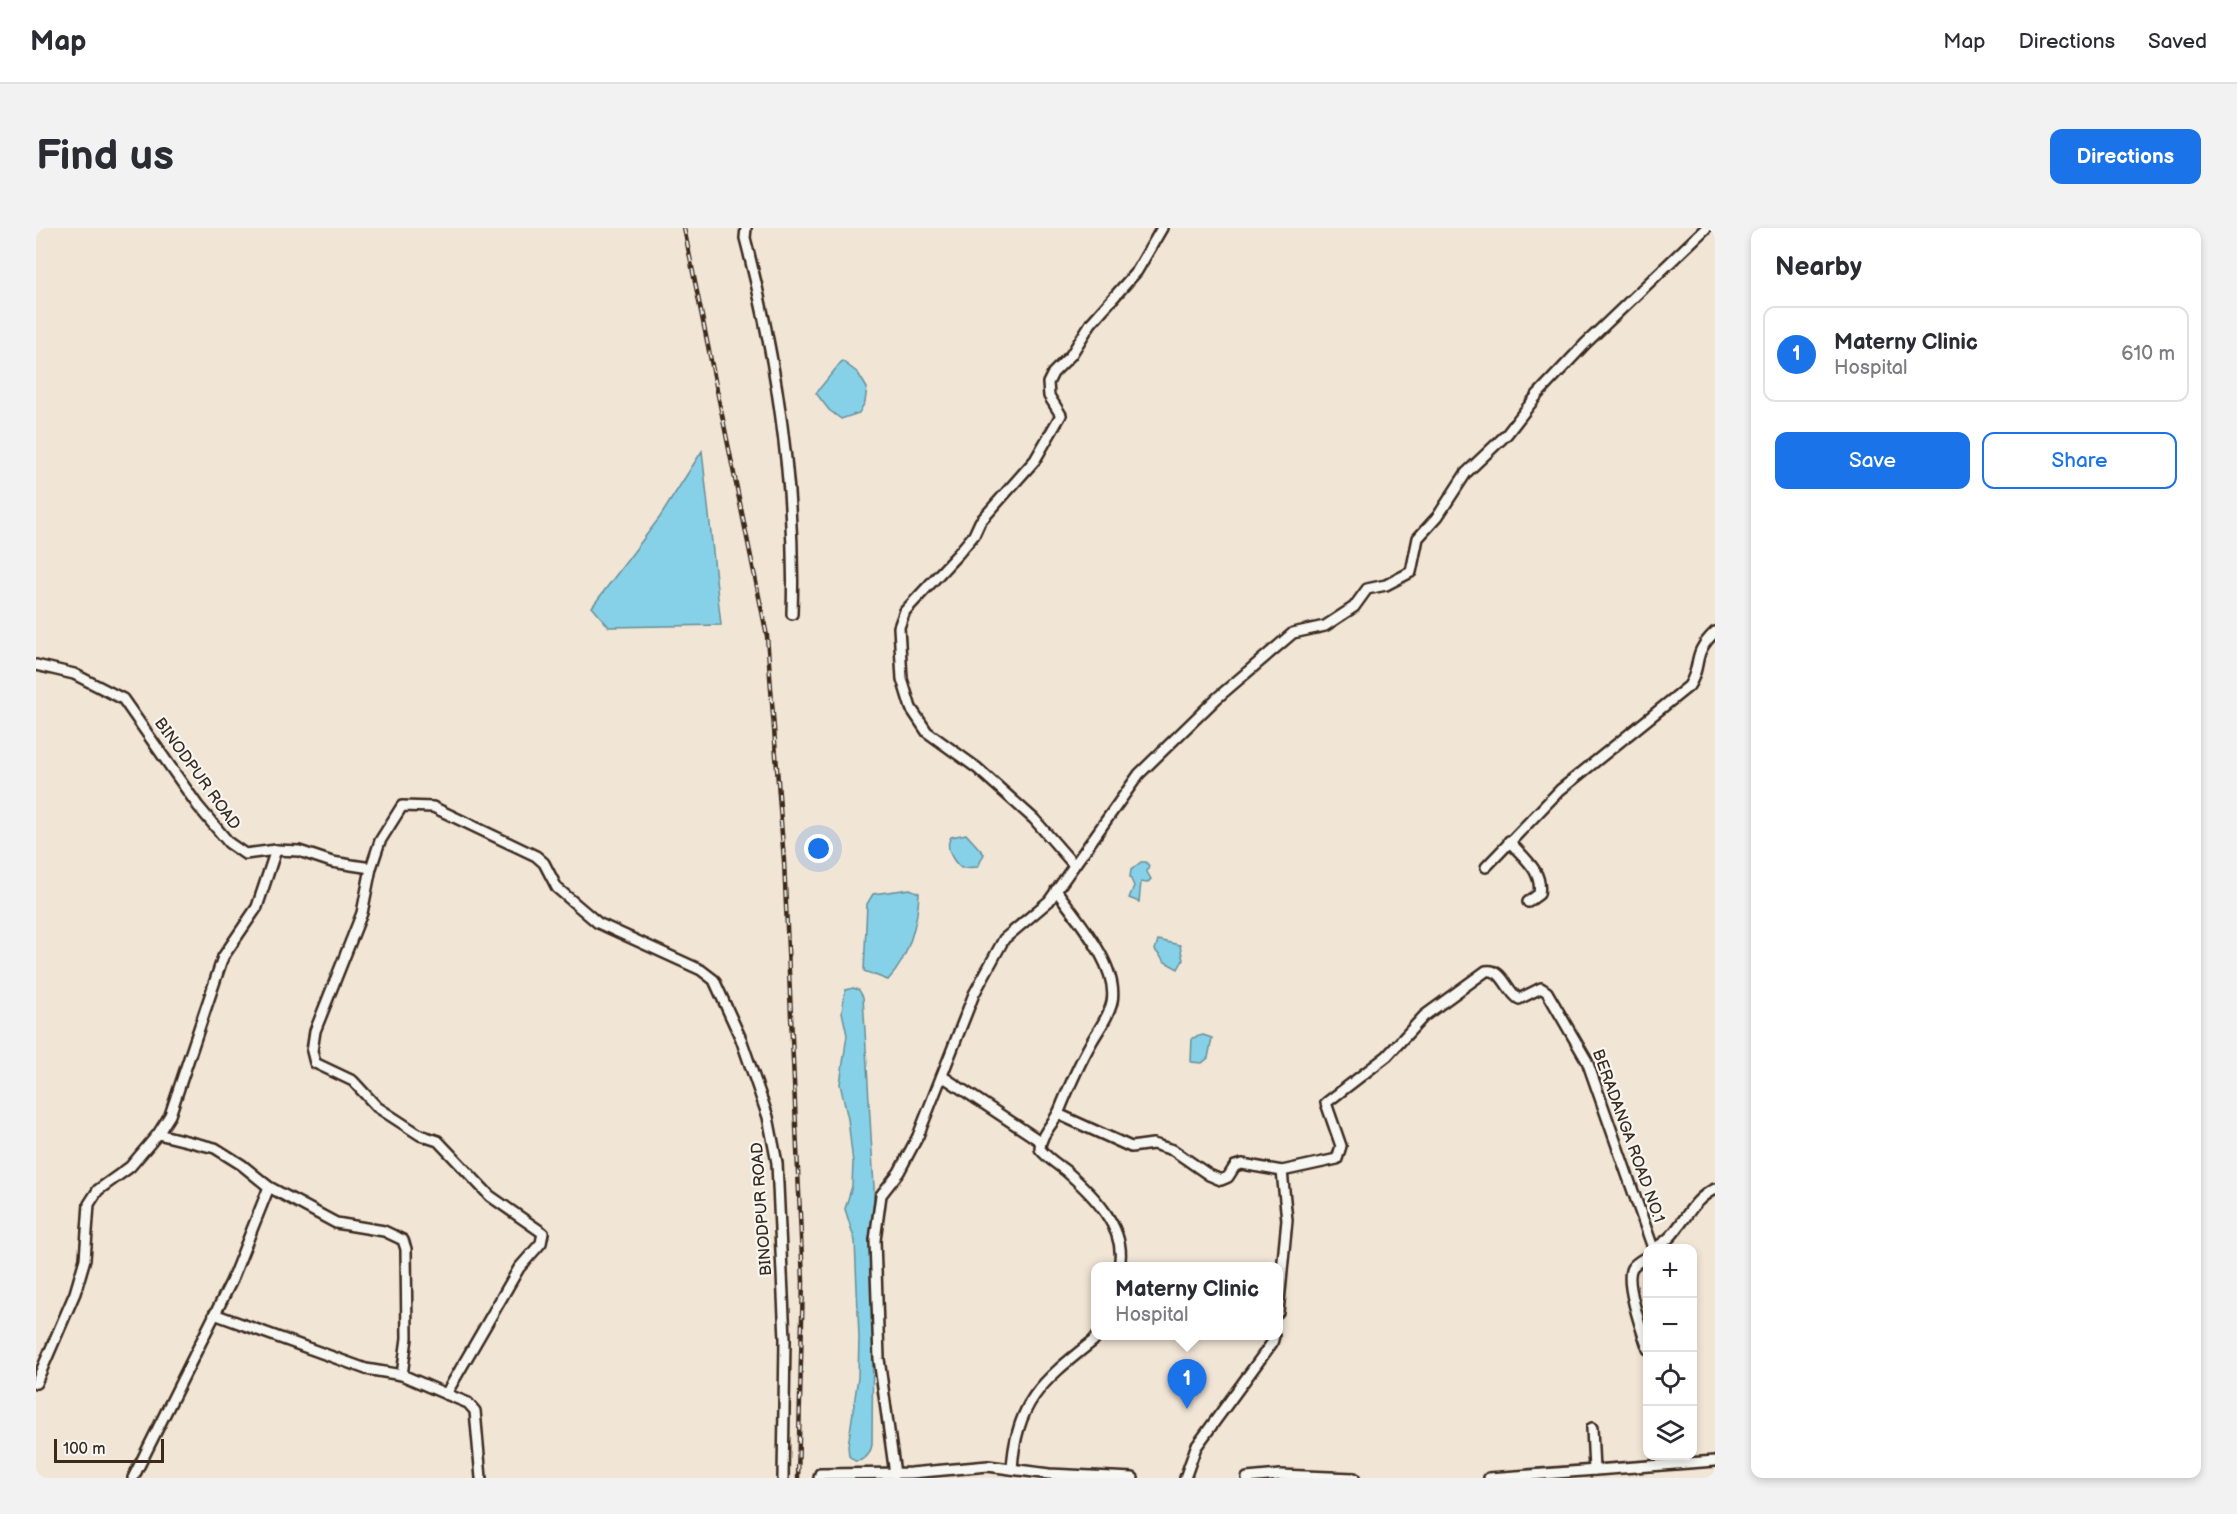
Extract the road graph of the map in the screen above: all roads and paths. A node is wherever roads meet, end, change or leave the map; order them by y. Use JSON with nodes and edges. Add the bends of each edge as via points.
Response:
{"nodes":[{"id":1,"x":746,"y":228,"type":"edge"},
{"id":2,"x":1162,"y":228,"type":"edge"},
{"id":3,"x":1706,"y":228,"type":"edge"},
{"id":4,"x":792,"y":614,"type":"dead end"},
{"id":5,"x":1715,"y":632,"type":"edge"},
{"id":6,"x":36,"y":665,"type":"edge"},
{"id":7,"x":1509,"y":841,"type":"junction"},
{"id":8,"x":276,"y":850,"type":"junction"},
{"id":9,"x":1074,"y":865,"type":"junction"},
{"id":10,"x":1486,"y":867,"type":"dead end"},
{"id":11,"x":371,"y":868,"type":"junction"},
{"id":12,"x":1056,"y":890,"type":"junction"},
{"id":13,"x":1528,"y":902,"type":"dead end"},
{"id":14,"x":942,"y":1076,"type":"junction"},
{"id":15,"x":1058,"y":1114,"type":"junction"},
{"id":16,"x":158,"y":1134,"type":"junction"},
{"id":17,"x":1040,"y":1141,"type":"junction"},
{"id":18,"x":1282,"y":1171,"type":"junction"},
{"id":19,"x":268,"y":1187,"type":"junction"},
{"id":20,"x":1715,"y":1189,"type":"edge"},
{"id":21,"x":1652,"y":1244,"type":"edge"},
{"id":22,"x":1660,"y":1244,"type":"edge"},
{"id":23,"x":1643,"y":1259,"type":"edge"},
{"id":24,"x":1119,"y":1262,"type":"edge"},
{"id":25,"x":1283,"y":1262,"type":"edge"},
{"id":26,"x":214,"y":1314,"type":"junction"},
{"id":27,"x":1643,"y":1334,"type":"edge"},
{"id":28,"x":1094,"y":1340,"type":"edge"},
{"id":29,"x":1273,"y":1340,"type":"edge"},
{"id":30,"x":402,"y":1375,"type":"junction"},
{"id":31,"x":36,"y":1383,"type":"edge"},
{"id":32,"x":447,"y":1394,"type":"junction"},
{"id":33,"x":1592,"y":1428,"type":"dead end"},
{"id":34,"x":1673,"y":1460,"type":"edge"},
{"id":35,"x":1715,"y":1461,"type":"edge"},
{"id":36,"x":1012,"y":1469,"type":"junction"},
{"id":37,"x":1594,"y":1470,"type":"junction"},
{"id":38,"x":895,"y":1474,"type":"junction"},
{"id":39,"x":1042,"y":1476,"type":"edge"},
{"id":40,"x":1519,"y":1477,"type":"edge"},
{"id":41,"x":134,"y":1478,"type":"edge"},
{"id":42,"x":482,"y":1478,"type":"edge"},
{"id":43,"x":783,"y":1478,"type":"edge"},
{"id":44,"x":819,"y":1478,"type":"edge"},
{"id":45,"x":1133,"y":1478,"type":"edge"},
{"id":46,"x":1185,"y":1478,"type":"edge"},
{"id":47,"x":1249,"y":1478,"type":"edge"},
{"id":48,"x":1352,"y":1478,"type":"edge"},
{"id":49,"x":1489,"y":1478,"type":"edge"}],
"edges":[{"from":1,"to":4,"type":"street","via":[[778,393],[794,561]]},
{"from":2,"to":9,"type":"street","via":[[1137,271],[1053,373],[1048,396],[1061,415],[1035,460],[905,611],[899,627],[902,679],[911,708],[927,732],[977,768],[1034,819]]},
{"from":3,"to":9,"type":"street","via":[[1585,344],[1507,434],[1466,473],[1438,516],[1418,538],[1411,572],[1386,585],[1367,589],[1354,607],[1325,626],[1293,633],[1216,698],[1139,774]]},
{"from":5,"to":7,"type":"street","via":[[1697,654],[1689,686],[1560,790]]},
{"from":6,"to":8,"type":"street","name":"BINODPUR ROAD","via":[[74,674],[123,699],[198,806],[229,843],[245,854]]},
{"from":7,"to":10,"type":"street"},
{"from":7,"to":13,"type":"street","via":[[1541,882],[1539,894]]},
{"from":8,"to":11,"type":"street","name":"BINODPUR ROAD","via":[[299,851],[332,862]]},
{"from":8,"to":16,"type":"street","via":[[257,907],[223,957],[170,1115]]},
{"from":9,"to":12,"type":"street"},
{"from":11,"to":32,"type":"street","via":[[362,913],[315,1031],[315,1063],[353,1082],[377,1107],[438,1142],[490,1196],[543,1233],[541,1243],[519,1268]]},
{"from":11,"to":43,"type":"street","name":"BINODPUR ROAD","via":[[380,841],[402,806],[433,807],[536,856],[557,888],[598,923],[701,970],[714,980],[741,1039],[768,1117],[777,1163],[785,1340]]},
{"from":12,"to":14,"type":"street","via":[[1049,901],[1004,939],[974,994]]},
{"from":12,"to":15,"type":"street","via":[[1096,945],[1113,992],[1109,1012],[1074,1073]]},
{"from":14,"to":17,"type":"street"},
{"from":14,"to":38,"type":"street","via":[[918,1136],[899,1173],[881,1195],[874,1240],[879,1359]]},
{"from":15,"to":17,"type":"street"},
{"from":15,"to":18,"type":"street","via":[[1131,1147],[1153,1144],[1173,1150],[1221,1180],[1242,1164]]},
{"from":16,"to":19,"type":"street","via":[[215,1148]]},
{"from":16,"to":31,"type":"street","via":[[130,1167],[98,1190],[89,1204],[85,1259],[75,1293]]},
{"from":17,"to":24,"type":"street","via":[[1045,1155],[1090,1192],[1110,1220],[1118,1241]]},
{"from":18,"to":21,"type":"street","name":"BERADANGA ROAD NO.1","via":[[1337,1159],[1341,1150],[1326,1103],[1387,1056],[1424,1016],[1486,971],[1498,973],[1519,999],[1544,989],[1573,1034],[1587,1061]]},
{"from":18,"to":25,"type":"street","via":[[1287,1220]]},
{"from":19,"to":26,"type":"street","via":[[231,1282]]},
{"from":19,"to":30,"type":"street","via":[[336,1223],[384,1231],[403,1240],[407,1338]]},
{"from":20,"to":22,"type":"street","via":[[1697,1200],[1672,1237]]},
{"from":23,"to":27,"type":"street","via":[[1631,1273]]},
{"from":26,"to":30,"type":"street","via":[[366,1369]]},
{"from":26,"to":41,"type":"street"},
{"from":28,"to":36,"type":"street","via":[[1045,1380],[1033,1397],[1014,1442]]},
{"from":29,"to":46,"type":"street","via":[[1196,1447]]},
{"from":30,"to":32,"type":"street"},
{"from":32,"to":42,"type":"street","via":[[468,1403],[474,1411]]},
{"from":33,"to":37,"type":"street"},
{"from":34,"to":35,"type":"street"},
{"from":34,"to":37,"type":"street"},
{"from":36,"to":38,"type":"street","via":[[988,1466]]},
{"from":36,"to":39,"type":"street"},
{"from":37,"to":40,"type":"street"},
{"from":38,"to":44,"type":"street","via":[[820,1474]]},
{"from":39,"to":45,"type":"street"},
{"from":40,"to":49,"type":"street"},
{"from":47,"to":48,"type":"street","via":[[1280,1474]]}]}
